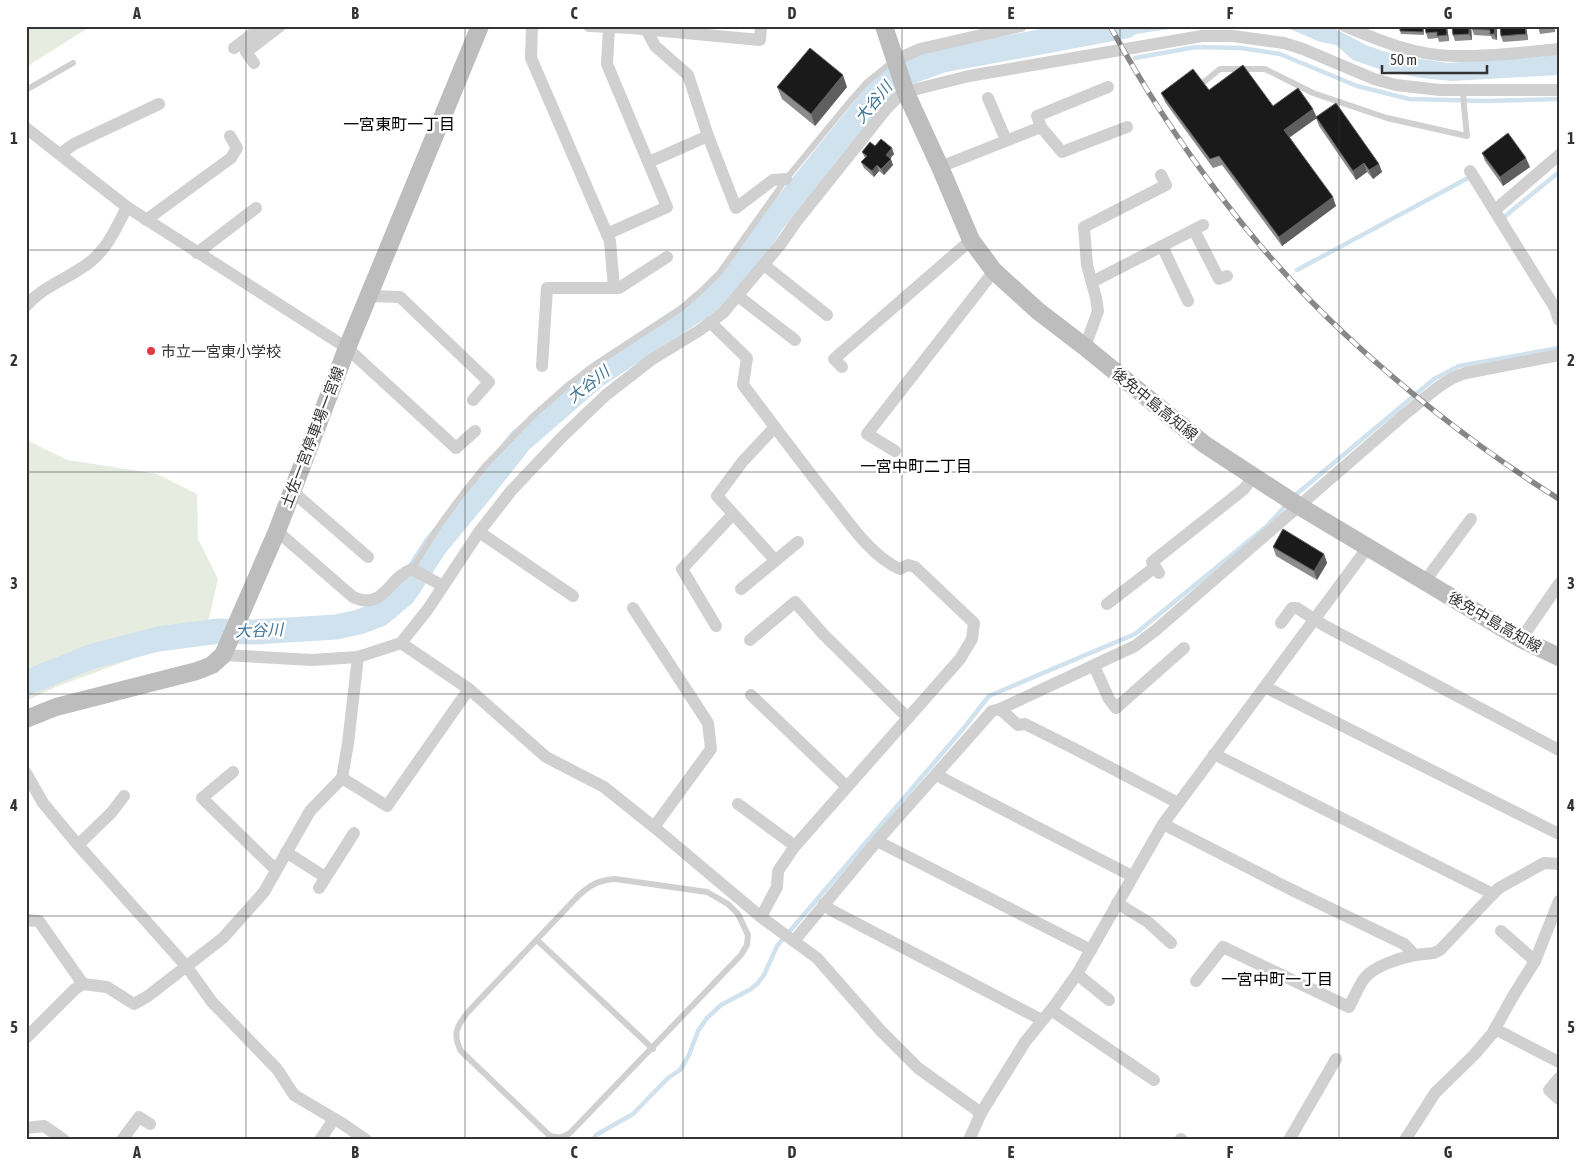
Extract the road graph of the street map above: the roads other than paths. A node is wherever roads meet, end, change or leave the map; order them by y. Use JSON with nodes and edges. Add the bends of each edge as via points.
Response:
{"nodes":[{"id":1,"x":263,"y":26,"type":"edge"},
{"id":2,"x":280,"y":26,"type":"edge"},
{"id":3,"x":480,"y":26,"type":"edge"},
{"id":4,"x":532,"y":26,"type":"edge"},
{"id":5,"x":589,"y":26,"type":"edge"},
{"id":6,"x":761,"y":26,"type":"edge"},
{"id":7,"x":884,"y":26,"type":"edge"},
{"id":8,"x":1021,"y":26,"type":"edge"},
{"id":9,"x":1345,"y":26,"type":"edge"},
{"id":10,"x":632,"y":27,"type":"edge"},
{"id":11,"x":609,"y":28,"type":"junction"},
{"id":12,"x":646,"y":29,"type":"junction"},
{"id":13,"x":234,"y":48,"type":"dead end"},
{"id":14,"x":1559,"y":50,"type":"edge"},
{"id":15,"x":895,"y":60,"type":"junction"},
{"id":16,"x":73,"y":63,"type":"dead end"},
{"id":17,"x":254,"y":63,"type":"dead end"},
{"id":18,"x":1204,"y":82,"type":"edge"},
{"id":19,"x":1108,"y":87,"type":"dead end"},
{"id":20,"x":26,"y":90,"type":"edge"},
{"id":21,"x":905,"y":90,"type":"junction"},
{"id":22,"x":1464,"y":90,"type":"junction"},
{"id":23,"x":1559,"y":90,"type":"edge"},
{"id":24,"x":988,"y":98,"type":"dead end"},
{"id":25,"x":160,"y":104,"type":"dead end"},
{"id":26,"x":1127,"y":127,"type":"dead end"},
{"id":27,"x":26,"y":128,"type":"edge"},
{"id":28,"x":1041,"y":128,"type":"junction"},
{"id":29,"x":230,"y":136,"type":"dead end"},
{"id":30,"x":708,"y":136,"type":"junction"},
{"id":31,"x":1006,"y":140,"type":"junction"},
{"id":32,"x":60,"y":154,"type":"junction"},
{"id":33,"x":1559,"y":155,"type":"edge"},
{"id":34,"x":649,"y":162,"type":"junction"},
{"id":35,"x":940,"y":167,"type":"junction"},
{"id":36,"x":1470,"y":171,"type":"dead end"},
{"id":37,"x":1161,"y":175,"type":"dead end"},
{"id":38,"x":786,"y":179,"type":"junction"},
{"id":39,"x":127,"y":207,"type":"junction"},
{"id":40,"x":256,"y":208,"type":"dead end"},
{"id":41,"x":1495,"y":210,"type":"junction"},
{"id":42,"x":146,"y":220,"type":"junction"},
{"id":43,"x":607,"y":234,"type":"junction"},
{"id":44,"x":971,"y":240,"type":"junction"},
{"id":45,"x":1162,"y":246,"type":"junction"},
{"id":46,"x":197,"y":253,"type":"junction"},
{"id":47,"x":667,"y":257,"type":"dead end"},
{"id":48,"x":764,"y":264,"type":"junction"},
{"id":49,"x":994,"y":271,"type":"junction"},
{"id":50,"x":1227,"y":276,"type":"dead end"},
{"id":51,"x":1092,"y":282,"type":"junction"},
{"id":52,"x":614,"y":288,"type":"junction"},
{"id":53,"x":369,"y":296,"type":"junction"},
{"id":54,"x":738,"y":296,"type":"junction"},
{"id":55,"x":1188,"y":300,"type":"dead end"},
{"id":56,"x":26,"y":306,"type":"edge"},
{"id":57,"x":827,"y":315,"type":"dead end"},
{"id":58,"x":1559,"y":320,"type":"edge"},
{"id":59,"x":710,"y":322,"type":"junction"},
{"id":60,"x":795,"y":340,"type":"dead end"},
{"id":61,"x":1085,"y":347,"type":"junction"},
{"id":62,"x":347,"y":348,"type":"junction"},
{"id":63,"x":1559,"y":356,"type":"edge"},
{"id":64,"x":542,"y":366,"type":"dead end"},
{"id":65,"x":842,"y":367,"type":"dead end"},
{"id":66,"x":473,"y":400,"type":"dead end"},
{"id":67,"x":775,"y":427,"type":"junction"},
{"id":68,"x":475,"y":431,"type":"dead end"},
{"id":69,"x":895,"y":451,"type":"dead end"},
{"id":70,"x":1253,"y":477,"type":"junction"},
{"id":71,"x":292,"y":491,"type":"junction"},
{"id":72,"x":1293,"y":502,"type":"junction"},
{"id":73,"x":733,"y":514,"type":"junction"},
{"id":74,"x":1471,"y":519,"type":"dead end"},
{"id":75,"x":276,"y":530,"type":"junction"},
{"id":76,"x":479,"y":532,"type":"junction"},
{"id":77,"x":798,"y":542,"type":"dead end"},
{"id":78,"x":1368,"y":547,"type":"junction"},
{"id":79,"x":368,"y":557,"type":"dead end"},
{"id":80,"x":775,"y":560,"type":"junction"},
{"id":81,"x":412,"y":569,"type":"junction"},
{"id":82,"x":1424,"y":581,"type":"junction"},
{"id":83,"x":1559,"y":584,"type":"edge"},
{"id":84,"x":443,"y":586,"type":"junction"},
{"id":85,"x":741,"y":589,"type":"dead end"},
{"id":86,"x":573,"y":596,"type":"dead end"},
{"id":87,"x":1107,"y":604,"type":"dead end"},
{"id":88,"x":633,"y":608,"type":"dead end"},
{"id":89,"x":1316,"y":619,"type":"junction"},
{"id":90,"x":1281,"y":623,"type":"dead end"},
{"id":91,"x":716,"y":626,"type":"dead end"},
{"id":92,"x":1521,"y":639,"type":"junction"},
{"id":93,"x":750,"y":640,"type":"dead end"},
{"id":94,"x":401,"y":643,"type":"junction"},
{"id":95,"x":1184,"y":648,"type":"dead end"},
{"id":96,"x":223,"y":654,"type":"junction"},
{"id":97,"x":358,"y":657,"type":"junction"},
{"id":98,"x":1559,"y":658,"type":"edge"},
{"id":99,"x":1094,"y":666,"type":"junction"},
{"id":100,"x":1265,"y":687,"type":"junction"},
{"id":101,"x":469,"y":690,"type":"junction"},
{"id":102,"x":751,"y":695,"type":"dead end"},
{"id":103,"x":1000,"y":709,"type":"junction"},
{"id":104,"x":908,"y":718,"type":"junction"},
{"id":105,"x":26,"y":719,"type":"edge"},
{"id":106,"x":1559,"y":750,"type":"edge"},
{"id":107,"x":1214,"y":754,"type":"junction"},
{"id":108,"x":233,"y":772,"type":"dead end"},
{"id":109,"x":26,"y":773,"type":"edge"},
{"id":110,"x":937,"y":774,"type":"junction"},
{"id":111,"x":342,"y":778,"type":"junction"},
{"id":112,"x":848,"y":787,"type":"junction"},
{"id":113,"x":124,"y":796,"type":"dead end"},
{"id":114,"x":738,"y":804,"type":"dead end"},
{"id":115,"x":1178,"y":804,"type":"junction"},
{"id":116,"x":1162,"y":824,"type":"junction"},
{"id":117,"x":654,"y":827,"type":"junction"},
{"id":118,"x":354,"y":833,"type":"dead end"},
{"id":119,"x":1559,"y":834,"type":"edge"},
{"id":120,"x":877,"y":841,"type":"junction"},
{"id":121,"x":78,"y":845,"type":"junction"},
{"id":122,"x":795,"y":846,"type":"junction"},
{"id":123,"x":286,"y":852,"type":"junction"},
{"id":124,"x":1559,"y":864,"type":"edge"},
{"id":125,"x":276,"y":870,"type":"junction"},
{"id":126,"x":1132,"y":876,"type":"junction"},
{"id":127,"x":1493,"y":894,"type":"junction"},
{"id":128,"x":1559,"y":901,"type":"edge"},
{"id":129,"x":1117,"y":903,"type":"junction"},
{"id":130,"x":824,"y":904,"type":"junction"},
{"id":131,"x":761,"y":917,"type":"junction"},
{"id":132,"x":26,"y":920,"type":"edge"},
{"id":133,"x":1501,"y":931,"type":"dead end"},
{"id":134,"x":789,"y":938,"type":"junction"},
{"id":135,"x":537,"y":940,"type":"junction"},
{"id":136,"x":1171,"y":943,"type":"dead end"},
{"id":137,"x":1091,"y":950,"type":"junction"},
{"id":138,"x":1415,"y":955,"type":"junction"},
{"id":139,"x":1535,"y":961,"type":"junction"},
{"id":140,"x":187,"y":967,"type":"junction"},
{"id":141,"x":1077,"y":974,"type":"junction"},
{"id":142,"x":1196,"y":981,"type":"dead end"},
{"id":143,"x":83,"y":984,"type":"junction"},
{"id":144,"x":1109,"y":1000,"type":"dead end"},
{"id":145,"x":1051,"y":1010,"type":"junction"},
{"id":146,"x":1042,"y":1020,"type":"junction"},
{"id":147,"x":1495,"y":1029,"type":"junction"},
{"id":148,"x":26,"y":1038,"type":"edge"},
{"id":149,"x":652,"y":1049,"type":"junction"},
{"id":150,"x":1336,"y":1059,"type":"dead end"},
{"id":151,"x":1559,"y":1062,"type":"edge"},
{"id":152,"x":1559,"y":1078,"type":"edge"},
{"id":153,"x":1154,"y":1080,"type":"dead end"},
{"id":154,"x":1559,"y":1099,"type":"edge"},
{"id":155,"x":981,"y":1113,"type":"junction"},
{"id":156,"x":334,"y":1119,"type":"junction"},
{"id":157,"x":150,"y":1124,"type":"dead end"},
{"id":158,"x":26,"y":1128,"type":"edge"},
{"id":159,"x":64,"y":1140,"type":"edge"},
{"id":160,"x":122,"y":1140,"type":"edge"},
{"id":161,"x":320,"y":1140,"type":"edge"},
{"id":162,"x":366,"y":1140,"type":"edge"},
{"id":163,"x":969,"y":1140,"type":"edge"},
{"id":164,"x":1290,"y":1140,"type":"edge"},
{"id":165,"x":1405,"y":1140,"type":"edge"}],
"edges":[{"from":1,"to":13,"type":"street"},
{"from":2,"to":17,"type":"street","via":[[246,52]]},
{"from":3,"to":53,"type":"main road","name":"土佐一宮停車場一宮線"},
{"from":4,"to":43,"type":"street","via":[[531,58]]},
{"from":5,"to":11,"type":"street"},
{"from":6,"to":12,"type":"street","via":[[760,40]]},
{"from":7,"to":15,"type":"main road","name":"後免中島高知線"},
{"from":8,"to":15,"type":"street","via":[[920,49]]},
{"from":9,"to":14,"type":"street","via":[[1395,46],[1427,53],[1455,56]]},
{"from":10,"to":11,"type":"street"},
{"from":10,"to":12,"type":"street"},
{"from":11,"to":34,"type":"street","via":[[607,64]]},
{"from":12,"to":30,"type":"street","via":[[655,46],[688,75]]},
{"from":15,"to":21,"type":"main road","name":"後免中島高知線"},
{"from":15,"to":38,"type":"lane","via":[[867,82]]},
{"from":16,"to":20,"type":"lane"},
{"from":18,"to":22,"type":"lane","via":[[1220,69],[1265,69],[1313,93],[1387,118],[1468,136]]},
{"from":19,"to":28,"type":"street","via":[[1037,116]]},
{"from":21,"to":22,"type":"street","via":[[1202,36],[1233,36],[1262,39],[1303,50],[1396,85]]},
{"from":21,"to":35,"type":"main road","name":"後免中島高知線"},
{"from":21,"to":48,"type":"street","via":[[870,127]]},
{"from":22,"to":23,"type":"street"},
{"from":24,"to":31,"type":"street"},
{"from":25,"to":32,"type":"street","via":[[74,144]]},
{"from":26,"to":28,"type":"street","via":[[1062,152]]},
{"from":27,"to":32,"type":"street"},
{"from":28,"to":31,"type":"street"},
{"from":29,"to":42,"type":"street","via":[[237,148],[231,158]]},
{"from":30,"to":34,"type":"street"},
{"from":30,"to":38,"type":"street","via":[[736,208],[773,180]]},
{"from":31,"to":35,"type":"street"},
{"from":32,"to":39,"type":"street"},
{"from":33,"to":41,"type":"street"},
{"from":34,"to":43,"type":"street","via":[[667,207]]},
{"from":35,"to":44,"type":"main road","name":"後免中島高知線"},
{"from":36,"to":41,"type":"street"},
{"from":37,"to":51,"type":"street","via":[[1166,185],[1084,227],[1087,265]]},
{"from":38,"to":81,"type":"lane","via":[[720,272],[702,290],[679,310],[568,385],[506,443],[464,492]]},
{"from":39,"to":42,"type":"street"},
{"from":39,"to":56,"type":"street","via":[[100,254],[52,284]]},
{"from":40,"to":46,"type":"street"},
{"from":41,"to":58,"type":"street","via":[[1555,308]]},
{"from":42,"to":46,"type":"street"},
{"from":43,"to":52,"type":"street"},
{"from":44,"to":49,"type":"main road","name":"後免中島高知線"},
{"from":44,"to":65,"type":"street","via":[[834,358]]},
{"from":45,"to":50,"type":"street","via":[[1199,227],[1219,279]]},
{"from":45,"to":51,"type":"street"},
{"from":45,"to":55,"type":"street"},
{"from":46,"to":62,"type":"street"},
{"from":47,"to":52,"type":"street","via":[[620,288]]},
{"from":48,"to":54,"type":"street"},
{"from":48,"to":57,"type":"street"},
{"from":49,"to":61,"type":"main road","name":"後免中島高知線"},
{"from":49,"to":69,"type":"street","via":[[867,434]]},
{"from":51,"to":61,"type":"street","via":[[1098,311]]},
{"from":52,"to":64,"type":"street","via":[[547,288]]},
{"from":53,"to":62,"type":"main road","name":"土佐一宮停車場一宮線"},
{"from":53,"to":66,"type":"street","via":[[400,297],[490,382]]},
{"from":54,"to":59,"type":"street"},
{"from":54,"to":60,"type":"street"},
{"from":59,"to":67,"type":"street","via":[[747,358],[743,385]]},
{"from":59,"to":76,"type":"street","via":[[606,395],[511,491]]},
{"from":61,"to":70,"type":"main road","name":"後免中島高知線","via":[[1204,444]]},
{"from":62,"to":68,"type":"street","via":[[456,448]]},
{"from":62,"to":71,"type":"main road","name":"土佐一宮停車場一宮線"},
{"from":63,"to":72,"type":"street","via":[[1457,376],[1447,381]]},
{"from":67,"to":73,"type":"street","via":[[743,461],[717,496]]},
{"from":67,"to":104,"type":"street","via":[[863,540],[891,566],[900,569],[915,566],[974,623],[972,639],[960,659]]},
{"from":70,"to":72,"type":"main road","name":"後免中島高知線"},
{"from":70,"to":87,"type":"street","via":[[1244,489],[1152,562],[1157,570]]},
{"from":71,"to":75,"type":"main road","name":"土佐一宮停車場一宮線"},
{"from":71,"to":79,"type":"street"},
{"from":72,"to":78,"type":"main road","name":"後免中島高知線"},
{"from":72,"to":99,"type":"street","via":[[1156,630],[1136,646]]},
{"from":73,"to":80,"type":"street"},
{"from":73,"to":91,"type":"street","via":[[682,569]]},
{"from":74,"to":82,"type":"street"},
{"from":75,"to":81,"type":"street","via":[[353,597],[363,601],[382,595],[403,572]]},
{"from":75,"to":96,"type":"main road","name":"土佐一宮停車場一宮線"},
{"from":76,"to":84,"type":"street"},
{"from":76,"to":86,"type":"street"},
{"from":77,"to":80,"type":"street"},
{"from":78,"to":82,"type":"main road","name":"後免中島高知線"},
{"from":78,"to":89,"type":"street"},
{"from":80,"to":85,"type":"street"},
{"from":81,"to":84,"type":"street"},
{"from":82,"to":92,"type":"main road","name":"後免中島高知線"},
{"from":83,"to":92,"type":"street"},
{"from":84,"to":94,"type":"street"},
{"from":88,"to":117,"type":"street","via":[[708,723],[711,749]]},
{"from":89,"to":90,"type":"street","via":[[1292,608]]},
{"from":89,"to":100,"type":"street"},
{"from":89,"to":106,"type":"street"},
{"from":92,"to":98,"type":"main road","name":"後免中島高知線"},
{"from":93,"to":104,"type":"street","via":[[795,602]]},
{"from":94,"to":97,"type":"street"},
{"from":94,"to":101,"type":"street"},
{"from":95,"to":99,"type":"street","via":[[1116,708]]},
{"from":96,"to":97,"type":"street","via":[[312,660]]},
{"from":96,"to":105,"type":"main road","via":[[212,665],[197,672],[56,707]]},
{"from":97,"to":111,"type":"street"},
{"from":99,"to":103,"type":"street"},
{"from":100,"to":107,"type":"street"},
{"from":100,"to":119,"type":"street"},
{"from":101,"to":111,"type":"street","via":[[387,806]]},
{"from":101,"to":117,"type":"street","via":[[546,757],[604,787]]},
{"from":102,"to":112,"type":"street"},
{"from":103,"to":110,"type":"street","via":[[992,711]]},
{"from":103,"to":115,"type":"street","via":[[1018,725],[1025,724]]},
{"from":104,"to":112,"type":"street"},
{"from":107,"to":115,"type":"street"},
{"from":107,"to":127,"type":"street"},
{"from":108,"to":125,"type":"street","via":[[202,798]]},
{"from":109,"to":121,"type":"street","via":[[44,803]]},
{"from":110,"to":120,"type":"street"},
{"from":110,"to":126,"type":"street"},
{"from":111,"to":123,"type":"street","via":[[310,811]]},
{"from":112,"to":122,"type":"street"},
{"from":113,"to":121,"type":"street"},
{"from":114,"to":122,"type":"street"},
{"from":115,"to":116,"type":"street"},
{"from":116,"to":126,"type":"street"},
{"from":116,"to":138,"type":"street","via":[[1404,944]]},
{"from":117,"to":131,"type":"street"},
{"from":118,"to":123,"type":"street","via":[[322,882]]},
{"from":120,"to":130,"type":"street"},
{"from":120,"to":137,"type":"street"},
{"from":121,"to":140,"type":"street"},
{"from":122,"to":131,"type":"street","via":[[778,871],[777,887]]},
{"from":123,"to":125,"type":"street"},
{"from":124,"to":127,"type":"street","via":[[1544,863]]},
{"from":125,"to":140,"type":"street","via":[[264,892],[223,938]]},
{"from":126,"to":129,"type":"street"},
{"from":127,"to":138,"type":"street","via":[[1440,950]]},
{"from":128,"to":139,"type":"street"},
{"from":129,"to":136,"type":"street","via":[[1148,922]]},
{"from":129,"to":137,"type":"street"},
{"from":130,"to":134,"type":"street"},
{"from":130,"to":146,"type":"street"},
{"from":131,"to":134,"type":"street"},
{"from":132,"to":143,"type":"street","via":[[44,927]]},
{"from":133,"to":139,"type":"street"},
{"from":134,"to":155,"type":"street","via":[[817,958],[918,1068]]},
{"from":135,"to":149,"type":"lane"},
{"from":135,"to":149,"type":"lane","via":[[460,1022],[456,1042],[461,1051],[550,1136],[563,1137],[570,1133]]},
{"from":135,"to":149,"type":"lane","via":[[578,896],[600,880],[615,879],[706,892],[728,904],[738,914],[748,935],[747,945]]},
{"from":137,"to":141,"type":"street"},
{"from":138,"to":142,"type":"street","via":[[1402,957],[1365,976],[1349,1007],[1223,947]]},
{"from":139,"to":147,"type":"street"},
{"from":140,"to":143,"type":"street","via":[[134,1004],[107,987]]},
{"from":140,"to":156,"type":"street","via":[[212,1002],[277,1069],[294,1095]]},
{"from":141,"to":144,"type":"street"},
{"from":141,"to":145,"type":"street"},
{"from":143,"to":148,"type":"street"},
{"from":145,"to":146,"type":"street"},
{"from":145,"to":153,"type":"street"},
{"from":146,"to":155,"type":"street"},
{"from":147,"to":151,"type":"street"},
{"from":147,"to":165,"type":"street","via":[[1474,1055],[1435,1092]]},
{"from":150,"to":164,"type":"street"},
{"from":152,"to":154,"type":"street","via":[[1549,1090]]},
{"from":155,"to":163,"type":"street"},
{"from":156,"to":161,"type":"street"},
{"from":156,"to":162,"type":"street"},
{"from":157,"to":160,"type":"street","via":[[139,1117]]},
{"from":158,"to":159,"type":"street","via":[[44,1126]]}]}
